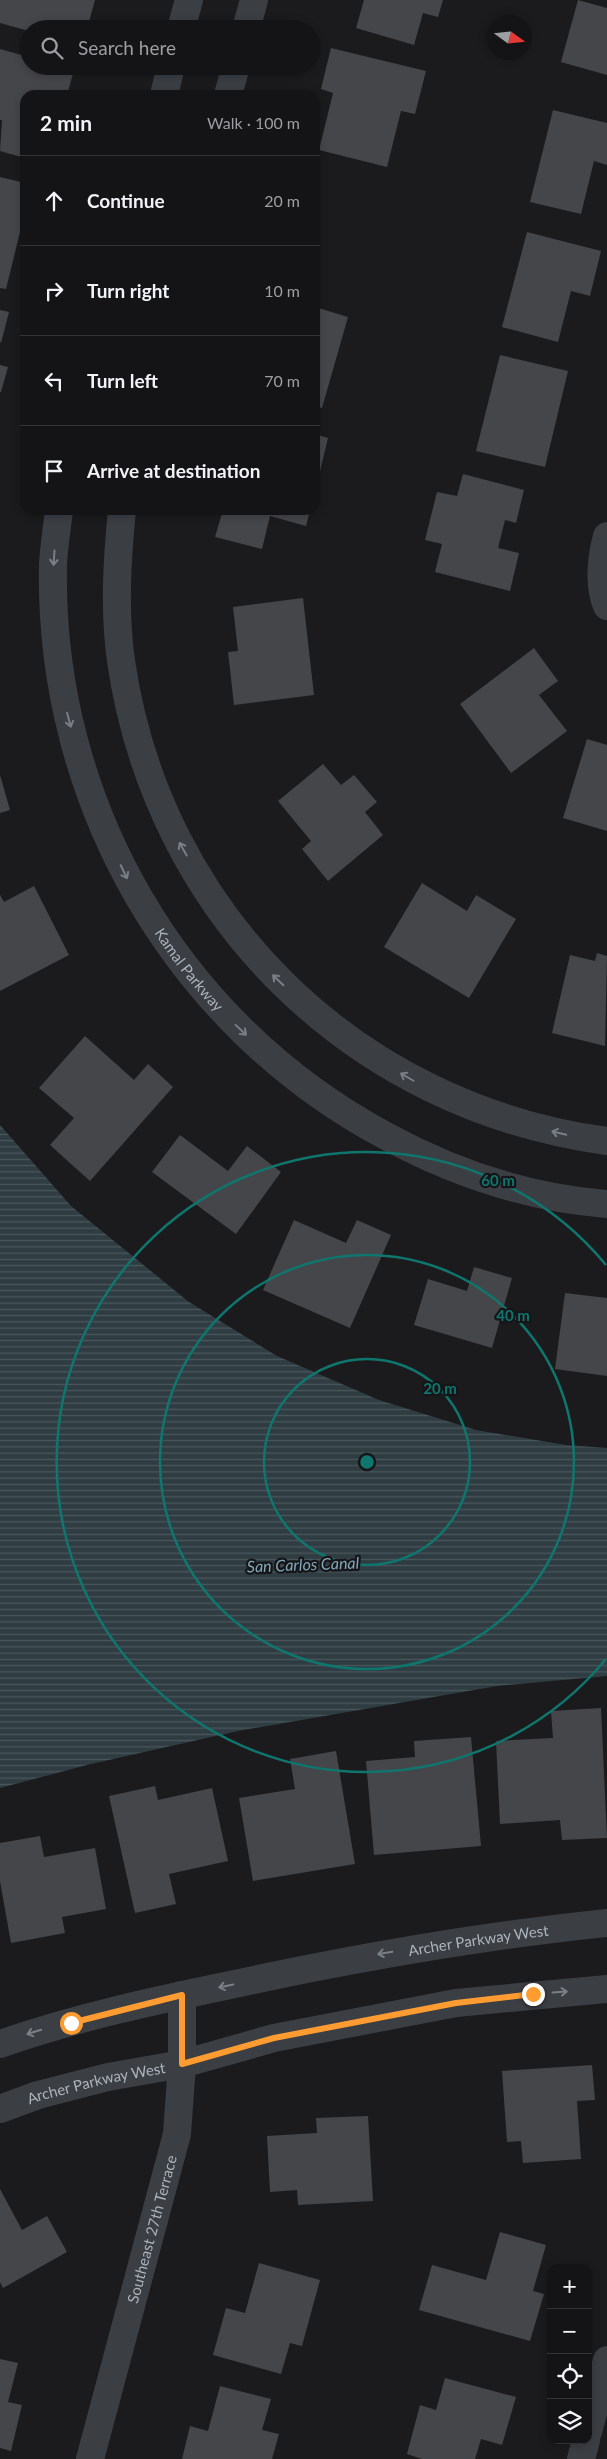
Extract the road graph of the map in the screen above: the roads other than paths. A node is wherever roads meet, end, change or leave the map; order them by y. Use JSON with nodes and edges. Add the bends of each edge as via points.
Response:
{"nodes":[{"id":1,"x":189,"y":0,"type":"edge"},
{"id":2,"x":254,"y":0,"type":"edge"},
{"id":3,"x":183,"y":20,"type":"edge"},
{"id":4,"x":248,"y":20,"type":"edge"},
{"id":5,"x":169,"y":75,"type":"edge"},
{"id":6,"x":234,"y":75,"type":"edge"},
{"id":7,"x":165,"y":90,"type":"edge"},
{"id":8,"x":229,"y":90,"type":"edge"},
{"id":9,"x":59,"y":515,"type":"edge"},
{"id":10,"x":122,"y":515,"type":"edge"},
{"id":11,"x":607,"y":536,"type":"edge"},
{"id":12,"x":607,"y":606,"type":"edge"},
{"id":13,"x":607,"y":1141,"type":"edge"},
{"id":14,"x":607,"y":1204,"type":"edge"},
{"id":15,"x":607,"y":1923,"type":"edge"},
{"id":16,"x":607,"y":1989,"type":"edge"},
{"id":17,"x":182,"y":1995,"type":"junction"},
{"id":18,"x":0,"y":2044,"type":"edge"},
{"id":19,"x":182,"y":2064,"type":"junction"},
{"id":20,"x":0,"y":2109,"type":"edge"},
{"id":21,"x":607,"y":2360,"type":"edge"},
{"id":22,"x":592,"y":2417,"type":"edge"},
{"id":23,"x":585,"y":2444,"type":"edge"},
{"id":24,"x":90,"y":2459,"type":"edge"},
{"id":25,"x":581,"y":2459,"type":"edge"}],
"edges":[{"from":1,"to":3,"type":"street"},
{"from":2,"to":4,"type":"street"},
{"from":5,"to":7,"type":"street"},
{"from":6,"to":8,"type":"street"},
{"from":9,"to":14,"type":"street","name":"Kamal Parkway","one_way":true,"via":[[54,561],[57,649],[66,708],[81,766],[101,823],[127,878],[191,976],[269,1057],[313,1092],[361,1123],[415,1152],[472,1175],[532,1192]]},
{"from":13,"to":10,"type":"street","one_way":true,"via":[[527,1126],[476,1109],[421,1085],[369,1055],[320,1019],[276,978],[236,933],[202,884],[173,831],[150,776],[132,719],[121,660],[117,610]]},
{"from":11,"to":12,"type":"street","via":[[601,559],[603,596]]},
{"from":15,"to":17,"type":"street","name":"Archer Parkway West","one_way":true,"via":[[513,1933],[349,1959]]},
{"from":19,"to":16,"type":"street","name":"Archer Parkway West","one_way":true,"via":[[274,2038],[456,2003]]},
{"from":17,"to":18,"type":"street","name":"Archer Parkway West","one_way":true,"via":[[34,2032]]},
{"from":17,"to":19,"type":"street","name":"Southeast 27th Terrace"},
{"from":19,"to":20,"type":"street","name":"Archer Parkway West","via":[[108,2077],[38,2095]]},
{"from":19,"to":24,"type":"street","name":"Southeast 27th Terrace","via":[[177,2134]]},
{"from":21,"to":22,"type":"street"},
{"from":23,"to":25,"type":"street"}]}
